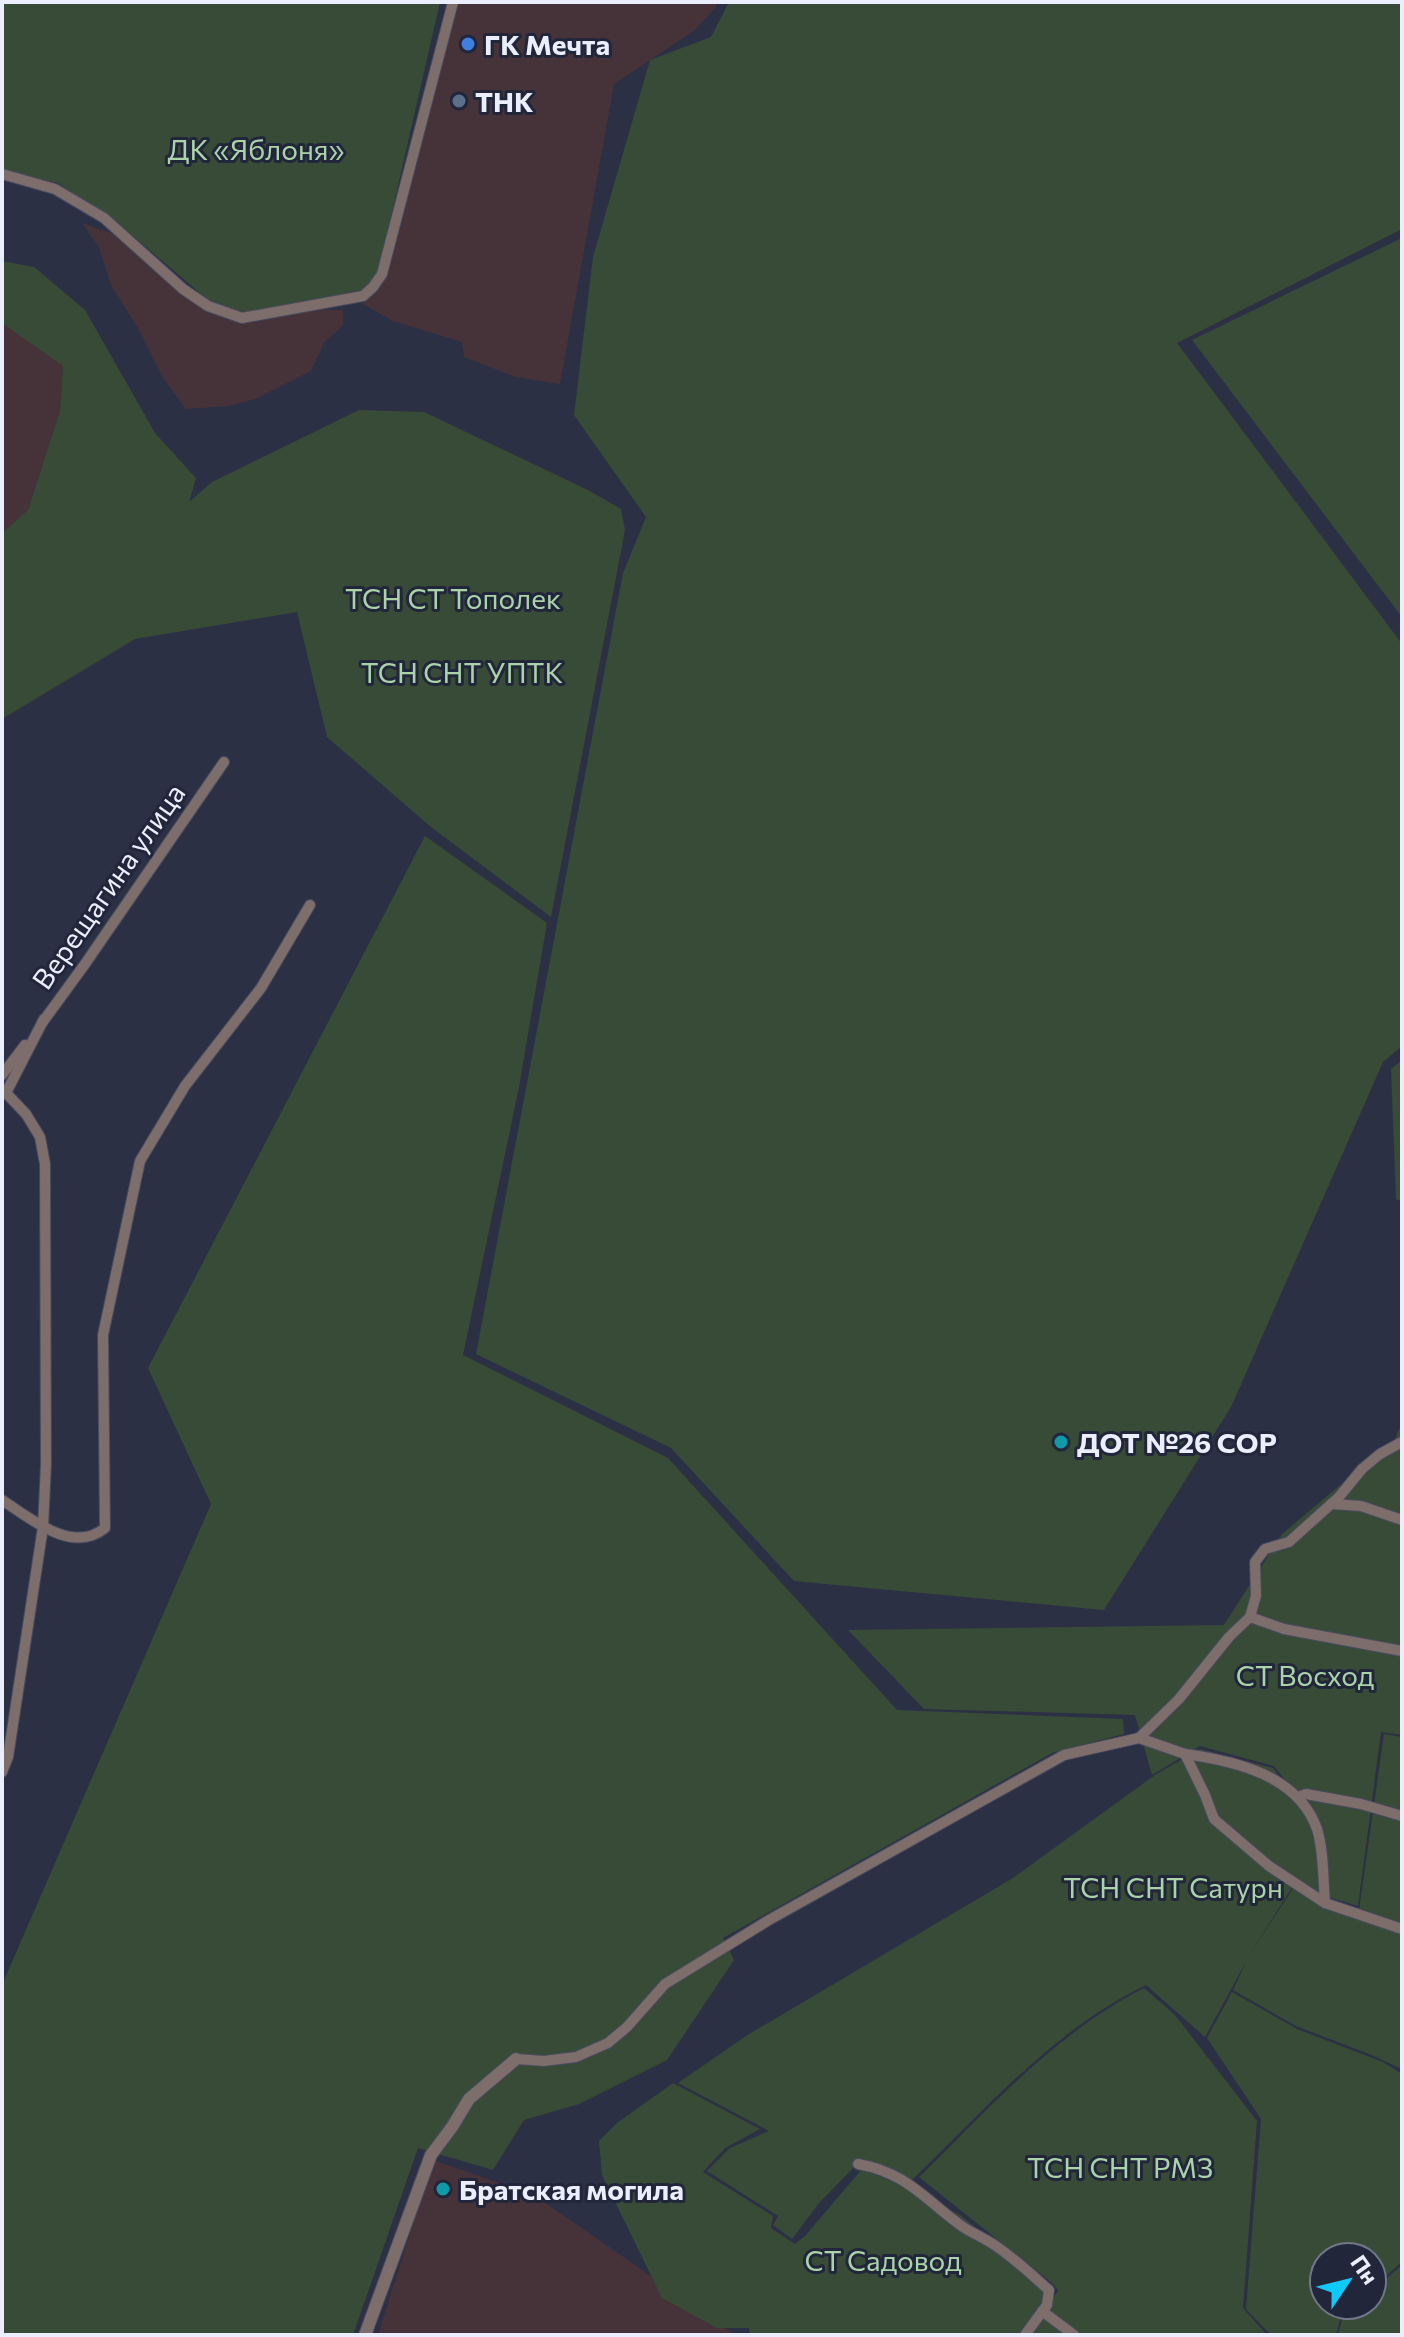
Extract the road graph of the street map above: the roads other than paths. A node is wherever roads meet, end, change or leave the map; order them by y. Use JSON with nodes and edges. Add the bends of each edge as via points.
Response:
{"nodes":[{"id":1,"x":453,"y":2,"type":"edge"},
{"id":2,"x":2,"y":174,"type":"edge"},
{"id":3,"x":224,"y":762,"type":"dead end"},
{"id":4,"x":310,"y":905,"type":"dead end"},
{"id":5,"x":44,"y":1019,"type":"junction"},
{"id":6,"x":2,"y":1075,"type":"edge"},
{"id":7,"x":1402,"y":1442,"type":"edge"},
{"id":8,"x":2,"y":1500,"type":"edge"},
{"id":9,"x":1331,"y":1504,"type":"junction"},
{"id":10,"x":1402,"y":1520,"type":"edge"},
{"id":11,"x":43,"y":1527,"type":"junction"},
{"id":12,"x":1250,"y":1617,"type":"junction"},
{"id":13,"x":1402,"y":1651,"type":"edge"},
{"id":14,"x":1139,"y":1738,"type":"junction"},
{"id":15,"x":1185,"y":1754,"type":"junction"},
{"id":16,"x":2,"y":1772,"type":"edge"},
{"id":17,"x":1298,"y":1797,"type":"junction"},
{"id":18,"x":1402,"y":1816,"type":"edge"},
{"id":19,"x":1325,"y":1903,"type":"junction"},
{"id":20,"x":1402,"y":1929,"type":"edge"},
{"id":21,"x":516,"y":2059,"type":"joint"},
{"id":22,"x":858,"y":2164,"type":"dead end"},
{"id":23,"x":1042,"y":2311,"type":"junction"},
{"id":24,"x":365,"y":2335,"type":"edge"},
{"id":25,"x":1025,"y":2335,"type":"edge"},
{"id":26,"x":1074,"y":2335,"type":"edge"}],
"edges":[{"from":1,"to":2,"type":"street","via":[[382,274],[363,296],[242,318],[208,306],[183,289],[104,218],[55,189]]},
{"from":3,"to":5,"type":"street","name":"Верещагина улица"},
{"from":4,"to":11,"type":"street","via":[[261,988],[185,1086],[140,1161],[103,1335],[105,1528],[81,1538]]},
{"from":5,"to":6,"type":"street","name":"Верещагина улица"},
{"from":5,"to":11,"type":"street","via":[[6,1093],[40,1137],[45,1164]]},
{"from":7,"to":9,"type":"street","via":[[1362,1469]]},
{"from":8,"to":11,"type":"street"},
{"from":9,"to":10,"type":"street","via":[[1361,1506]]},
{"from":9,"to":12,"type":"street","via":[[1289,1542],[1265,1549],[1255,1562],[1256,1596]]},
{"from":11,"to":16,"type":"street"},
{"from":12,"to":13,"type":"street","via":[[1284,1629]]},
{"from":12,"to":14,"type":"street"},
{"from":14,"to":15,"type":"street"},
{"from":14,"to":21,"type":"street","via":[[1064,1755],[769,1920],[665,1984],[608,2043],[576,2057]]},
{"from":15,"to":17,"type":"street","via":[[1262,1772]]},
{"from":15,"to":19,"type":"street","via":[[1214,1819],[1269,1866]]},
{"from":17,"to":18,"type":"street","via":[[1361,1804]]},
{"from":17,"to":19,"type":"street","via":[[1320,1840]]},
{"from":19,"to":20,"type":"street"},
{"from":21,"to":24,"type":"street","via":[[469,2099],[431,2155]]},
{"from":22,"to":23,"type":"street","via":[[909,2182],[964,2228],[1018,2262],[1049,2290]]},
{"from":23,"to":25,"type":"street"},
{"from":23,"to":26,"type":"street"}]}
